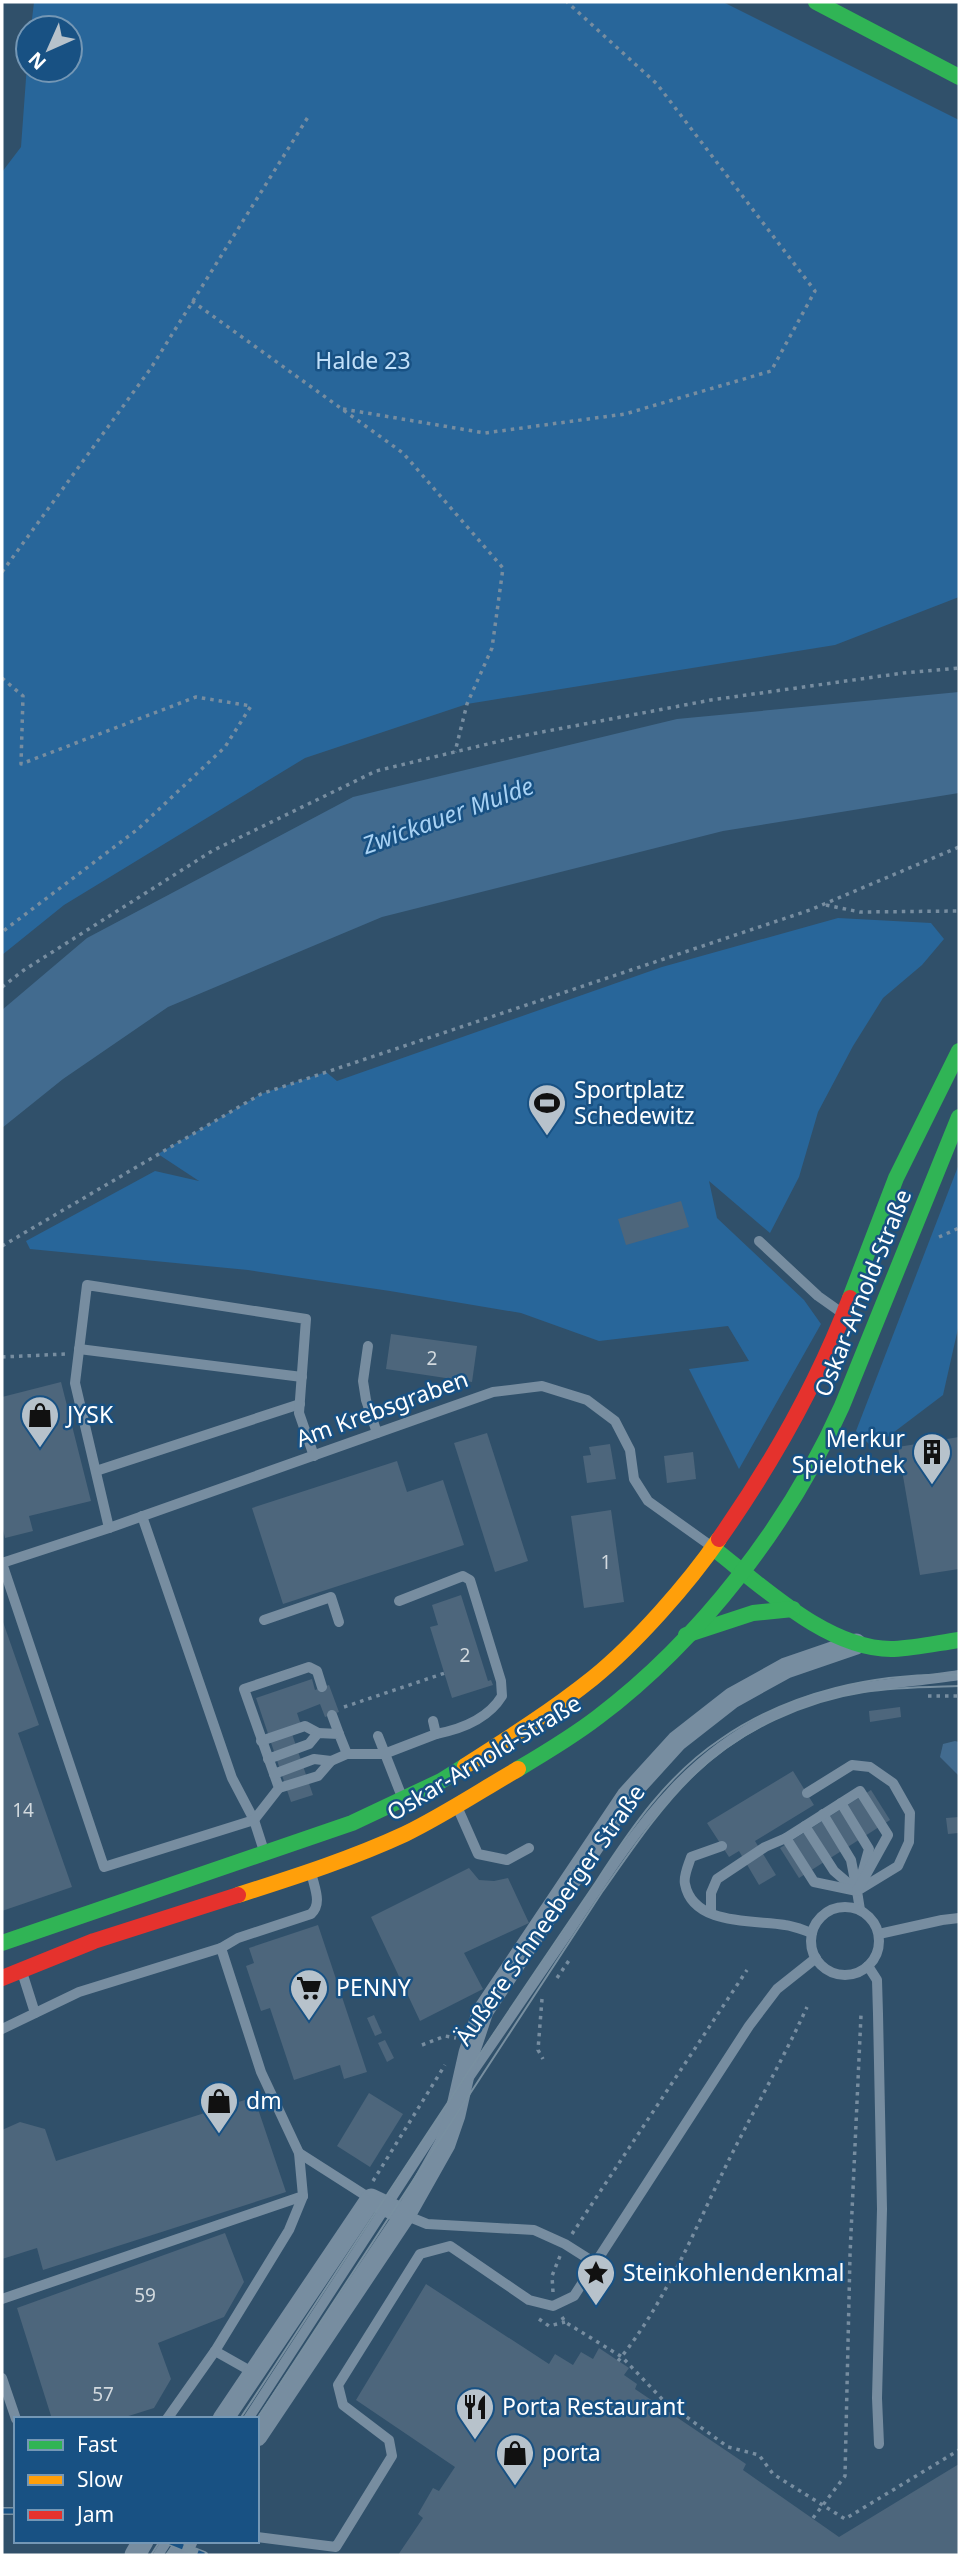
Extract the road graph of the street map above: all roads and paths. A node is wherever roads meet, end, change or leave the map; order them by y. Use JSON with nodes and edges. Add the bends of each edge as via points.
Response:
{"nodes":[{"id":1,"x":567,"y":2,"type":"edge"},
{"id":2,"x":816,"y":2,"type":"edge"},
{"id":3,"x":959,"y":77,"type":"edge"},
{"id":4,"x":308,"y":117,"type":"dead end"},
{"id":5,"x":192,"y":301,"type":"junction"},
{"id":6,"x":343,"y":410,"type":"junction"},
{"id":7,"x":2,"y":572,"type":"edge"},
{"id":8,"x":959,"y":668,"type":"edge"},
{"id":9,"x":2,"y":678,"type":"edge"},
{"id":10,"x":455,"y":752,"type":"junction"},
{"id":11,"x":959,"y":847,"type":"edge"},
{"id":12,"x":824,"y":904,"type":"junction"},
{"id":13,"x":959,"y":911,"type":"edge"},
{"id":14,"x":2,"y":932,"type":"edge"},
{"id":15,"x":2,"y":987,"type":"edge"},
{"id":16,"x":959,"y":1051,"type":"edge"},
{"id":17,"x":959,"y":1116,"type":"edge"},
{"id":18,"x":759,"y":1241,"type":"dead end"},
{"id":19,"x":2,"y":1246,"type":"edge"},
{"id":20,"x":844,"y":1314,"type":"junction"},
{"id":21,"x":368,"y":1346,"type":"dead end"},
{"id":22,"x":79,"y":1351,"type":"junction"},
{"id":23,"x":2,"y":1357,"type":"edge"},
{"id":24,"x":302,"y":1377,"type":"junction"},
{"id":25,"x":300,"y":1404,"type":"junction"},
{"id":26,"x":377,"y":1433,"type":"junction"},
{"id":27,"x":314,"y":1456,"type":"junction"},
{"id":28,"x":96,"y":1471,"type":"junction"},
{"id":29,"x":142,"y":1516,"type":"junction"},
{"id":30,"x":108,"y":1528,"type":"junction"},
{"id":31,"x":713,"y":1548,"type":"junction"},
{"id":32,"x":2,"y":1563,"type":"edge"},
{"id":33,"x":741,"y":1570,"type":"junction"},
{"id":34,"x":399,"y":1601,"type":"dead end"},
{"id":35,"x":793,"y":1609,"type":"junction"},
{"id":36,"x":264,"y":1620,"type":"dead end"},
{"id":37,"x":339,"y":1622,"type":"dead end"},
{"id":38,"x":686,"y":1635,"type":"junction"},
{"id":39,"x":959,"y":1640,"type":"edge"},
{"id":40,"x":856,"y":1644,"type":"junction"},
{"id":41,"x":444,"y":1673,"type":"dead end"},
{"id":42,"x":959,"y":1675,"type":"edge"},
{"id":43,"x":322,"y":1687,"type":"dead end"},
{"id":44,"x":918,"y":1696,"type":"dead end"},
{"id":45,"x":959,"y":1696,"type":"edge"},
{"id":46,"x":335,"y":1712,"type":"joint"},
{"id":47,"x":433,"y":1721,"type":"dead end"},
{"id":48,"x":318,"y":1732,"type":"junction"},
{"id":49,"x":339,"y":1734,"type":"junction"},
{"id":50,"x":436,"y":1734,"type":"junction"},
{"id":51,"x":378,"y":1736,"type":"dead end"},
{"id":52,"x":261,"y":1741,"type":"junction"},
{"id":53,"x":347,"y":1754,"type":"junction"},
{"id":54,"x":384,"y":1754,"type":"junction"},
{"id":55,"x":268,"y":1759,"type":"junction"},
{"id":56,"x":331,"y":1761,"type":"junction"},
{"id":57,"x":274,"y":1774,"type":"junction"},
{"id":58,"x":279,"y":1788,"type":"junction"},
{"id":59,"x":807,"y":1793,"type":"dead end"},
{"id":60,"x":403,"y":1800,"type":"junction"},
{"id":61,"x":841,"y":1803,"type":"junction"},
{"id":62,"x":457,"y":1806,"type":"junction"},
{"id":63,"x":823,"y":1814,"type":"junction"},
{"id":64,"x":254,"y":1820,"type":"junction"},
{"id":65,"x":805,"y":1825,"type":"junction"},
{"id":66,"x":786,"y":1838,"type":"junction"},
{"id":67,"x":722,"y":1846,"type":"dead end"},
{"id":68,"x":529,"y":1848,"type":"dead end"},
{"id":69,"x":265,"y":1853,"type":"junction"},
{"id":70,"x":311,"y":1871,"type":"junction"},
{"id":71,"x":857,"y":1891,"type":"junction"},
{"id":72,"x":860,"y":1910,"type":"junction"},
{"id":73,"x":711,"y":1913,"type":"junction"},
{"id":74,"x":959,"y":1918,"type":"edge"},
{"id":75,"x":812,"y":1933,"type":"junction"},
{"id":76,"x":879,"y":1934,"type":"junction"},
{"id":77,"x":2,"y":1943,"type":"edge"},
{"id":78,"x":222,"y":1948,"type":"junction"},
{"id":79,"x":573,"y":1954,"type":"dead end"},
{"id":80,"x":816,"y":1958,"type":"junction"},
{"id":81,"x":868,"y":1966,"type":"junction"},
{"id":82,"x":21,"y":1969,"type":"junction"},
{"id":83,"x":747,"y":1970,"type":"dead end"},
{"id":84,"x":2,"y":1978,"type":"edge"},
{"id":85,"x":551,"y":1984,"type":"dead end"},
{"id":86,"x":536,"y":2005,"type":"dead end"},
{"id":87,"x":807,"y":2007,"type":"dead end"},
{"id":88,"x":34,"y":2013,"type":"junction"},
{"id":89,"x":861,"y":2015,"type":"dead end"},
{"id":90,"x":2,"y":2029,"type":"edge"},
{"id":91,"x":461,"y":2039,"type":"dead end"},
{"id":92,"x":422,"y":2045,"type":"dead end"},
{"id":93,"x":543,"y":2059,"type":"dead end"},
{"id":94,"x":447,"y":2062,"type":"dead end"},
{"id":95,"x":459,"y":2092,"type":"junction"},
{"id":96,"x":299,"y":2153,"type":"junction"},
{"id":97,"x":303,"y":2196,"type":"junction"},
{"id":98,"x":374,"y":2200,"type":"junction"},
{"id":99,"x":405,"y":2215,"type":"junction"},
{"id":100,"x":565,"y":2244,"type":"junction"},
{"id":101,"x":595,"y":2263,"type":"junction"},
{"id":102,"x":2,"y":2299,"type":"edge"},
{"id":103,"x":553,"y":2306,"type":"junction"},
{"id":104,"x":215,"y":2351,"type":"junction"},
{"id":105,"x":622,"y":2357,"type":"junction"},
{"id":106,"x":618,"y":2361,"type":"dead end"},
{"id":107,"x":254,"y":2373,"type":"junction"},
{"id":108,"x":2,"y":2378,"type":"edge"},
{"id":109,"x":15,"y":2417,"type":"edge"},
{"id":110,"x":168,"y":2417,"type":"edge"},
{"id":111,"x":224,"y":2417,"type":"edge"},
{"id":112,"x":249,"y":2417,"type":"edge"},
{"id":113,"x":259,"y":2433,"type":"edge"},
{"id":114,"x":878,"y":2444,"type":"dead end"},
{"id":115,"x":959,"y":2450,"type":"edge"},
{"id":116,"x":823,"y":2505,"type":"junction"},
{"id":117,"x":813,"y":2518,"type":"dead end"},
{"id":118,"x":259,"y":2537,"type":"edge"}],
"edges":[{"from":1,"to":6,"type":"path","via":[[657,84],[815,291],[771,371],[625,414],[485,433]]},
{"from":2,"to":3,"type":"main road"},
{"from":4,"to":5,"type":"path"},
{"from":5,"to":6,"type":"path"},
{"from":5,"to":7,"type":"path","via":[[150,368]]},
{"from":6,"to":10,"type":"path","via":[[402,453],[503,568],[492,648],[467,704]]},
{"from":8,"to":10,"type":"path","via":[[711,700]]},
{"from":9,"to":14,"type":"path","via":[[23,696],[21,764],[195,697],[251,706],[225,747],[138,829]]},
{"from":10,"to":15,"type":"path","via":[[376,771],[212,851]]},
{"from":11,"to":12,"type":"path"},
{"from":12,"to":13,"type":"path","via":[[860,912]]},
{"from":12,"to":19,"type":"path","via":[[261,1094]]},
{"from":16,"to":20,"type":"main road","name":"Oskar-Arnold-Straße","via":[[896,1178]]},
{"from":17,"to":33,"type":"main road","name":"Oskar-Arnold-Straße","via":[[828,1434],[782,1513]]},
{"from":18,"to":20,"type":"lane"},
{"from":20,"to":31,"type":"main road","name":"Oskar-Arnold-Straße","via":[[757,1485]]},
{"from":21,"to":26,"type":"lane","via":[[363,1381]]},
{"from":22,"to":23,"type":"path"},
{"from":22,"to":24,"type":"lane"},
{"from":22,"to":24,"type":"lane","via":[[86,1285],[306,1319]]},
{"from":22,"to":28,"type":"lane","via":[[75,1383]]},
{"from":24,"to":25,"type":"lane"},
{"from":25,"to":27,"type":"lane"},
{"from":25,"to":28,"type":"lane"},
{"from":26,"to":27,"type":"lane","name":"Am Krebsgraben"},
{"from":26,"to":31,"type":"lane","name":"Am Krebsgraben","via":[[493,1392],[542,1386],[587,1401],[615,1421],[631,1450],[635,1479],[648,1501]]},
{"from":27,"to":29,"type":"lane","name":"Am Krebsgraben"},
{"from":28,"to":30,"type":"lane"},
{"from":29,"to":30,"type":"lane","name":"Am Krebsgraben"},
{"from":29,"to":64,"type":"lane","via":[[232,1778]]},
{"from":30,"to":32,"type":"lane","name":"Am Krebsgraben"},
{"from":31,"to":33,"type":"main road","name":"Äußere Schneeberger Straße"},
{"from":31,"to":60,"type":"main road","name":"Oskar-Arnold-Straße","via":[[594,1677],[532,1723]]},
{"from":32,"to":64,"type":"lane","via":[[104,1867]]},
{"from":33,"to":35,"type":"main road","name":"Äußere Schneeberger Straße"},
{"from":33,"to":38,"type":"main road","name":"Oskar-Arnold-Straße"},
{"from":34,"to":50,"type":"lane","via":[[463,1576],[470,1580],[501,1681],[502,1696],[489,1711],[455,1730]]},
{"from":35,"to":38,"type":"main road","via":[[753,1613]]},
{"from":35,"to":40,"type":"main road","name":"Äußere Schneeberger Straße"},
{"from":36,"to":37,"type":"lane","via":[[331,1597]]},
{"from":38,"to":62,"type":"main road","name":"Oskar-Arnold-Straße","via":[[613,1706],[570,1738]]},
{"from":39,"to":40,"type":"main road","name":"Äußere Schneeberger Straße","via":[[893,1648]]},
{"from":40,"to":95,"type":"street","name":"Äußere Schneeberger Straße","via":[[786,1668],[732,1698],[677,1741],[627,1796],[483,2011]]},
{"from":41,"to":46,"type":"path"},
{"from":42,"to":95,"type":"lane","name":"Äußere Schneeberger Straße","via":[[863,1687],[808,1701],[758,1723],[707,1756],[638,1830]]},
{"from":43,"to":52,"type":"lane","via":[[317,1671],[309,1667],[244,1689]]},
{"from":44,"to":45,"type":"path"},
{"from":46,"to":49,"type":"lane"},
{"from":47,"to":50,"type":"lane","name":"Oskar-Arnold-Straße"},
{"from":48,"to":49,"type":"lane"},
{"from":48,"to":52,"type":"lane","via":[[305,1726]]},
{"from":48,"to":55,"type":"lane","via":[[309,1744]]},
{"from":49,"to":53,"type":"lane"},
{"from":50,"to":54,"type":"lane","name":"Oskar-Arnold-Straße"},
{"from":51,"to":54,"type":"lane","name":"Oskar-Arnold-Straße"},
{"from":52,"to":55,"type":"lane"},
{"from":53,"to":54,"type":"lane"},
{"from":53,"to":56,"type":"lane"},
{"from":54,"to":60,"type":"lane","name":"Oskar-Arnold-Straße"},
{"from":55,"to":57,"type":"lane"},
{"from":56,"to":57,"type":"lane","via":[[314,1759]]},
{"from":56,"to":58,"type":"lane","via":[[318,1776]]},
{"from":57,"to":58,"type":"lane"},
{"from":58,"to":64,"type":"lane"},
{"from":59,"to":71,"type":"lane","via":[[852,1765],[870,1767],[893,1783],[910,1813],[909,1842],[898,1866]]},
{"from":60,"to":69,"type":"main road","name":"Oskar-Arnold-Straße"},
{"from":61,"to":63,"type":"lane"},
{"from":61,"to":71,"type":"lane","via":[[869,1849]]},
{"from":61,"to":71,"type":"lane","via":[[860,1791],[888,1835]]},
{"from":62,"to":68,"type":"lane","via":[[478,1854],[507,1860]]},
{"from":62,"to":70,"type":"main road","name":"Oskar-Arnold-Straße","via":[[379,1846]]},
{"from":63,"to":65,"type":"lane"},
{"from":63,"to":71,"type":"lane","via":[[851,1860]]},
{"from":64,"to":69,"type":"lane"},
{"from":65,"to":66,"type":"lane"},
{"from":65,"to":71,"type":"lane","via":[[834,1871]]},
{"from":66,"to":71,"type":"lane","via":[[814,1882]]},
{"from":66,"to":73,"type":"lane","via":[[717,1879],[711,1892]]},
{"from":67,"to":73,"type":"lane","via":[[691,1857],[684,1882],[703,1910]]},
{"from":69,"to":77,"type":"main road","name":"Oskar-Arnold-Straße"},
{"from":70,"to":78,"type":"lane","via":[[317,1909]]},
{"from":70,"to":82,"type":"main road","name":"Oskar-Arnold-Straße"},
{"from":71,"to":72,"type":"lane"},
{"from":72,"to":75,"type":"lane","via":[[832,1909]]},
{"from":72,"to":76,"type":"lane"},
{"from":73,"to":75,"type":"lane"},
{"from":74,"to":76,"type":"lane"},
{"from":75,"to":80,"type":"lane"},
{"from":76,"to":81,"type":"lane","via":[[878,1952]]},
{"from":78,"to":88,"type":"lane","via":[[79,1992]]},
{"from":78,"to":96,"type":"lane","via":[[261,2072]]},
{"from":79,"to":85,"type":"path"},
{"from":80,"to":81,"type":"lane","via":[[825,1969],[843,1975]]},
{"from":80,"to":101,"type":"lane","via":[[777,1989],[749,2026]]},
{"from":81,"to":114,"type":"lane","via":[[877,1980],[878,2014],[882,2209]]},
{"from":82,"to":84,"type":"main road","name":"Oskar-Arnold-Straße"},
{"from":82,"to":88,"type":"lane"},
{"from":83,"to":100,"type":"path"},
{"from":86,"to":93,"type":"path","via":[[542,1996],[538,2050]]},
{"from":87,"to":105,"type":"path","via":[[657,2306]]},
{"from":88,"to":90,"type":"lane"},
{"from":89,"to":116,"type":"path","via":[[845,2476]]},
{"from":91,"to":92,"type":"path","via":[[445,2036]]},
{"from":94,"to":98,"type":"path"},
{"from":95,"to":98,"type":"lane","name":"Äußere Schneeberger Straße"},
{"from":95,"to":99,"type":"street","name":"Äußere Schneeberger Straße","via":[[445,2144]]},
{"from":96,"to":97,"type":"lane"},
{"from":96,"to":98,"type":"lane"},
{"from":97,"to":102,"type":"lane"},
{"from":97,"to":104,"type":"lane","via":[[289,2230]]},
{"from":98,"to":99,"type":"street"},
{"from":98,"to":107,"type":"street","name":"Äußere Schneeberger Straße"},
{"from":98,"to":112,"type":"lane","name":"Äußere Schneeberger Straße"},
{"from":99,"to":100,"type":"lane","via":[[427,2224],[534,2230]]},
{"from":99,"to":113,"type":"street","name":"Äußere Schneeberger Straße"},
{"from":100,"to":101,"type":"lane"},
{"from":100,"to":103,"type":"path","via":[[552,2276]]},
{"from":101,"to":103,"type":"lane","via":[[574,2296]]},
{"from":103,"to":105,"type":"path","via":[[565,2322]]},
{"from":103,"to":118,"type":"lane","via":[[529,2300],[450,2246],[420,2253],[338,2385],[343,2405],[389,2440],[392,2456],[336,2547]]},
{"from":104,"to":107,"type":"lane"},
{"from":104,"to":110,"type":"lane"},
{"from":105,"to":106,"type":"path"},
{"from":105,"to":116,"type":"path","via":[[663,2400],[728,2447],[759,2455],[773,2474]]},
{"from":107,"to":111,"type":"street","name":"Äußere Schneeberger Straße"},
{"from":108,"to":109,"type":"lane"},
{"from":115,"to":116,"type":"path","via":[[845,2519]]},
{"from":116,"to":117,"type":"path"}]}
